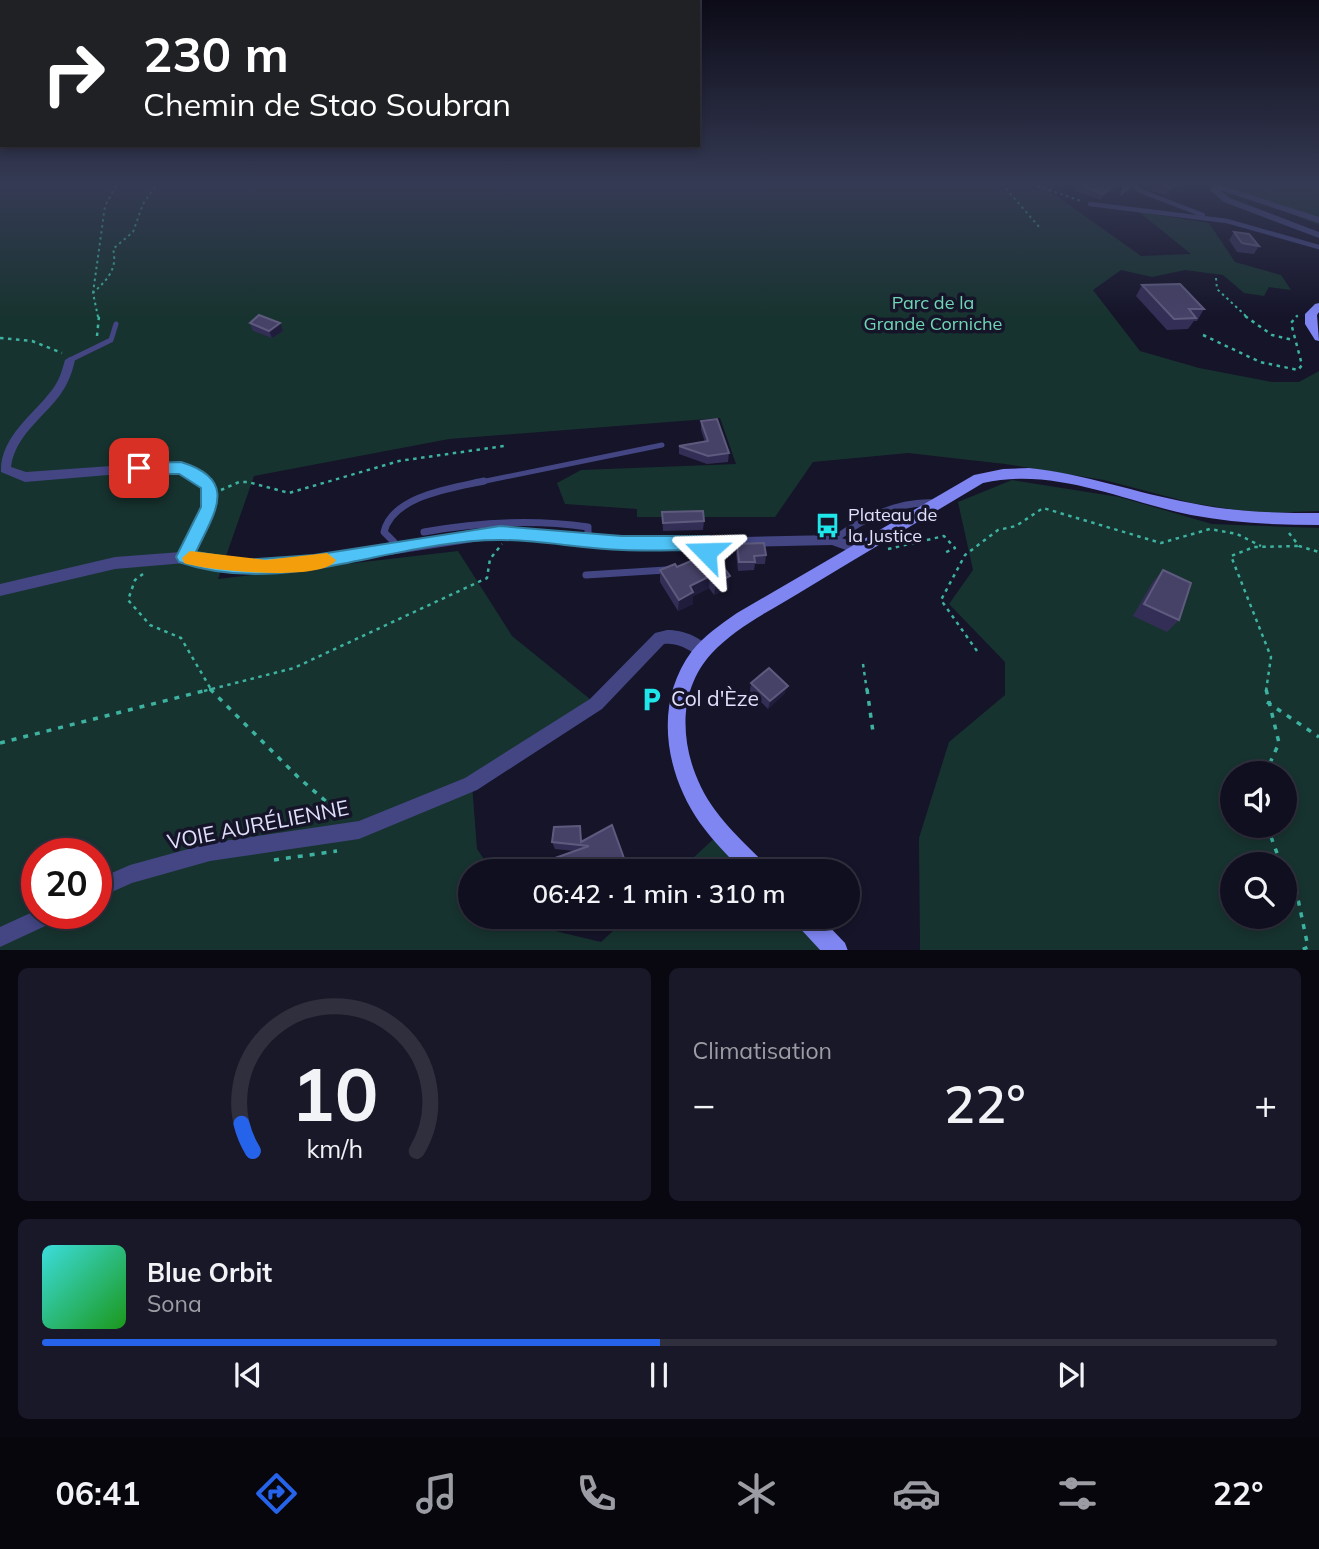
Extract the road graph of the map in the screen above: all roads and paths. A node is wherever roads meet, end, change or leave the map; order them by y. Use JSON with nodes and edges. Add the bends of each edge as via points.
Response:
{"nodes":[{"id":1,"x":102,"y":228,"type":"edge"},
{"id":2,"x":134,"y":228,"type":"edge"},
{"id":3,"x":1249,"y":228,"type":"edge"},
{"id":4,"x":1301,"y":228,"type":"edge"},
{"id":5,"x":1319,"y":235,"type":"edge"},
{"id":6,"x":1319,"y":247,"type":"edge"},
{"id":7,"x":1216,"y":278,"type":"dead end"},
{"id":8,"x":93,"y":293,"type":"junction"},
{"id":9,"x":1315,"y":310,"type":"edge"},
{"id":10,"x":116,"y":324,"type":"dead end"},
{"id":11,"x":1203,"y":335,"type":"dead end"},
{"id":12,"x":1319,"y":337,"type":"edge"},
{"id":13,"x":0,"y":338,"type":"edge"},
{"id":14,"x":1293,"y":340,"type":"junction"},
{"id":15,"x":101,"y":345,"type":"junction"},
{"id":16,"x":71,"y":360,"type":"junction"},
{"id":17,"x":662,"y":445,"type":"dead end"},
{"id":18,"x":504,"y":446,"type":"dead end"},
{"id":19,"x":211,"y":494,"type":"junction"},
{"id":20,"x":938,"y":503,"type":"junction"},
{"id":21,"x":1319,"y":519,"type":"edge"},
{"id":22,"x":424,"y":532,"type":"dead end"},
{"id":23,"x":514,"y":533,"type":"junction"},
{"id":24,"x":589,"y":539,"type":"junction"},
{"id":25,"x":833,"y":540,"type":"junction"},
{"id":26,"x":709,"y":543,"type":"junction"},
{"id":27,"x":1261,"y":546,"type":"junction"},
{"id":28,"x":394,"y":548,"type":"junction"},
{"id":29,"x":857,"y":549,"type":"junction"},
{"id":30,"x":884,"y":549,"type":"dead end"},
{"id":31,"x":1319,"y":552,"type":"edge"},
{"id":32,"x":944,"y":553,"type":"dead end"},
{"id":33,"x":185,"y":557,"type":"junction"},
{"id":34,"x":160,"y":558,"type":"junction"},
{"id":35,"x":685,"y":565,"type":"edge"},
{"id":36,"x":674,"y":568,"type":"edge"},
{"id":37,"x":586,"y":575,"type":"dead end"},
{"id":38,"x":0,"y":590,"type":"edge"},
{"id":39,"x":704,"y":651,"type":"junction"},
{"id":40,"x":976,"y":651,"type":"dead end"},
{"id":41,"x":863,"y":664,"type":"dead end"},
{"id":42,"x":209,"y":688,"type":"junction"},
{"id":43,"x":1267,"y":702,"type":"junction"},
{"id":44,"x":873,"y":732,"type":"dead end"},
{"id":45,"x":1319,"y":737,"type":"edge"},
{"id":46,"x":0,"y":743,"type":"edge"},
{"id":47,"x":1271,"y":761,"type":"edge"},
{"id":48,"x":359,"y":830,"type":"junction"},
{"id":49,"x":346,"y":848,"type":"dead end"},
{"id":50,"x":746,"y":859,"type":"edge"},
{"id":51,"x":267,"y":860,"type":"dead end"},
{"id":52,"x":112,"y":882,"type":"edge"},
{"id":53,"x":1297,"y":894,"type":"edge"},
{"id":54,"x":21,"y":927,"type":"edge"},
{"id":55,"x":817,"y":929,"type":"edge"},
{"id":56,"x":0,"y":937,"type":"edge"},
{"id":57,"x":837,"y":950,"type":"edge"},
{"id":58,"x":1299,"y":950,"type":"edge"}],
"edges":[{"from":1,"to":8,"type":"path"},
{"from":2,"to":8,"type":"path","via":[[113,249],[113,273]]},
{"from":3,"to":6,"type":"lane"},
{"from":4,"to":5,"type":"street"},
{"from":7,"to":14,"type":"path","via":[[1217,289],[1266,332],[1283,341]]},
{"from":8,"to":15,"type":"path"},
{"from":9,"to":12,"type":"main road","via":[[1311,324]]},
{"from":9,"to":14,"type":"path","via":[[1297,315],[1291,323]]},
{"from":10,"to":15,"type":"lane","via":[[111,340]]},
{"from":11,"to":14,"type":"path","via":[[1260,362],[1298,370],[1302,365]]},
{"from":13,"to":16,"type":"path","via":[[32,341]]},
{"from":15,"to":16,"type":"lane"},
{"from":16,"to":19,"type":"street","via":[[58,394],[12,443],[4,458],[5,469],[25,477],[168,466],[200,478]]},
{"from":17,"to":28,"type":"lane","via":[[454,488],[402,506],[387,519],[384,532]]},
{"from":18,"to":19,"type":"path","via":[[399,461],[289,493],[239,482]]},
{"from":19,"to":33,"type":"street"},
{"from":20,"to":21,"type":"main road","via":[[979,479],[1017,473],[1109,487],[1216,513]]},
{"from":20,"to":25,"type":"lane","via":[[913,502],[848,529]]},
{"from":20,"to":29,"type":"main road"},
{"from":22,"to":24,"type":"lane","via":[[489,523],[572,524],[588,527]]},
{"from":23,"to":24,"type":"street"},
{"from":23,"to":28,"type":"street"},
{"from":23,"to":42,"type":"path","via":[[492,553],[487,578],[294,668]]},
{"from":24,"to":26,"type":"street","via":[[632,544]]},
{"from":25,"to":26,"type":"street"},
{"from":25,"to":29,"type":"street"},
{"from":26,"to":35,"type":"lane","via":[[696,563]]},
{"from":27,"to":31,"type":"path","via":[[1298,546]]},
{"from":27,"to":40,"type":"path","via":[[1234,532],[1208,529],[1179,542],[1161,543],[1042,508],[1016,526],[998,530],[965,555],[941,600]]},
{"from":27,"to":43,"type":"path","via":[[1231,556],[1271,657],[1265,674]]},
{"from":28,"to":33,"type":"street","via":[[266,568]]},
{"from":29,"to":39,"type":"main road","via":[[738,624]]},
{"from":30,"to":32,"type":"path","via":[[944,536],[955,548]]},
{"from":33,"to":34,"type":"street"},
{"from":34,"to":38,"type":"street","via":[[115,563]]},
{"from":34,"to":42,"type":"path","via":[[135,580],[128,600],[150,625],[181,638]]},
{"from":36,"to":37,"type":"lane"},
{"from":39,"to":48,"type":"street","name":"VOIE AURÉLIENNE","via":[[685,637],[660,638],[596,704],[568,724],[471,784]]},
{"from":39,"to":50,"type":"main road","via":[[695,660],[676,716],[681,766],[692,792],[720,833]]},
{"from":41,"to":44,"type":"path"},
{"from":42,"to":46,"type":"path"},
{"from":42,"to":48,"type":"path"},
{"from":43,"to":45,"type":"path"},
{"from":43,"to":47,"type":"path","via":[[1268,718],[1279,743]]},
{"from":48,"to":52,"type":"street","name":"VOIE AURÉLIENNE","via":[[210,852]]},
{"from":49,"to":51,"type":"path","via":[[319,856]]},
{"from":53,"to":58,"type":"path","via":[[1308,947]]},
{"from":54,"to":56,"type":"street"},
{"from":55,"to":57,"type":"main road"}]}
